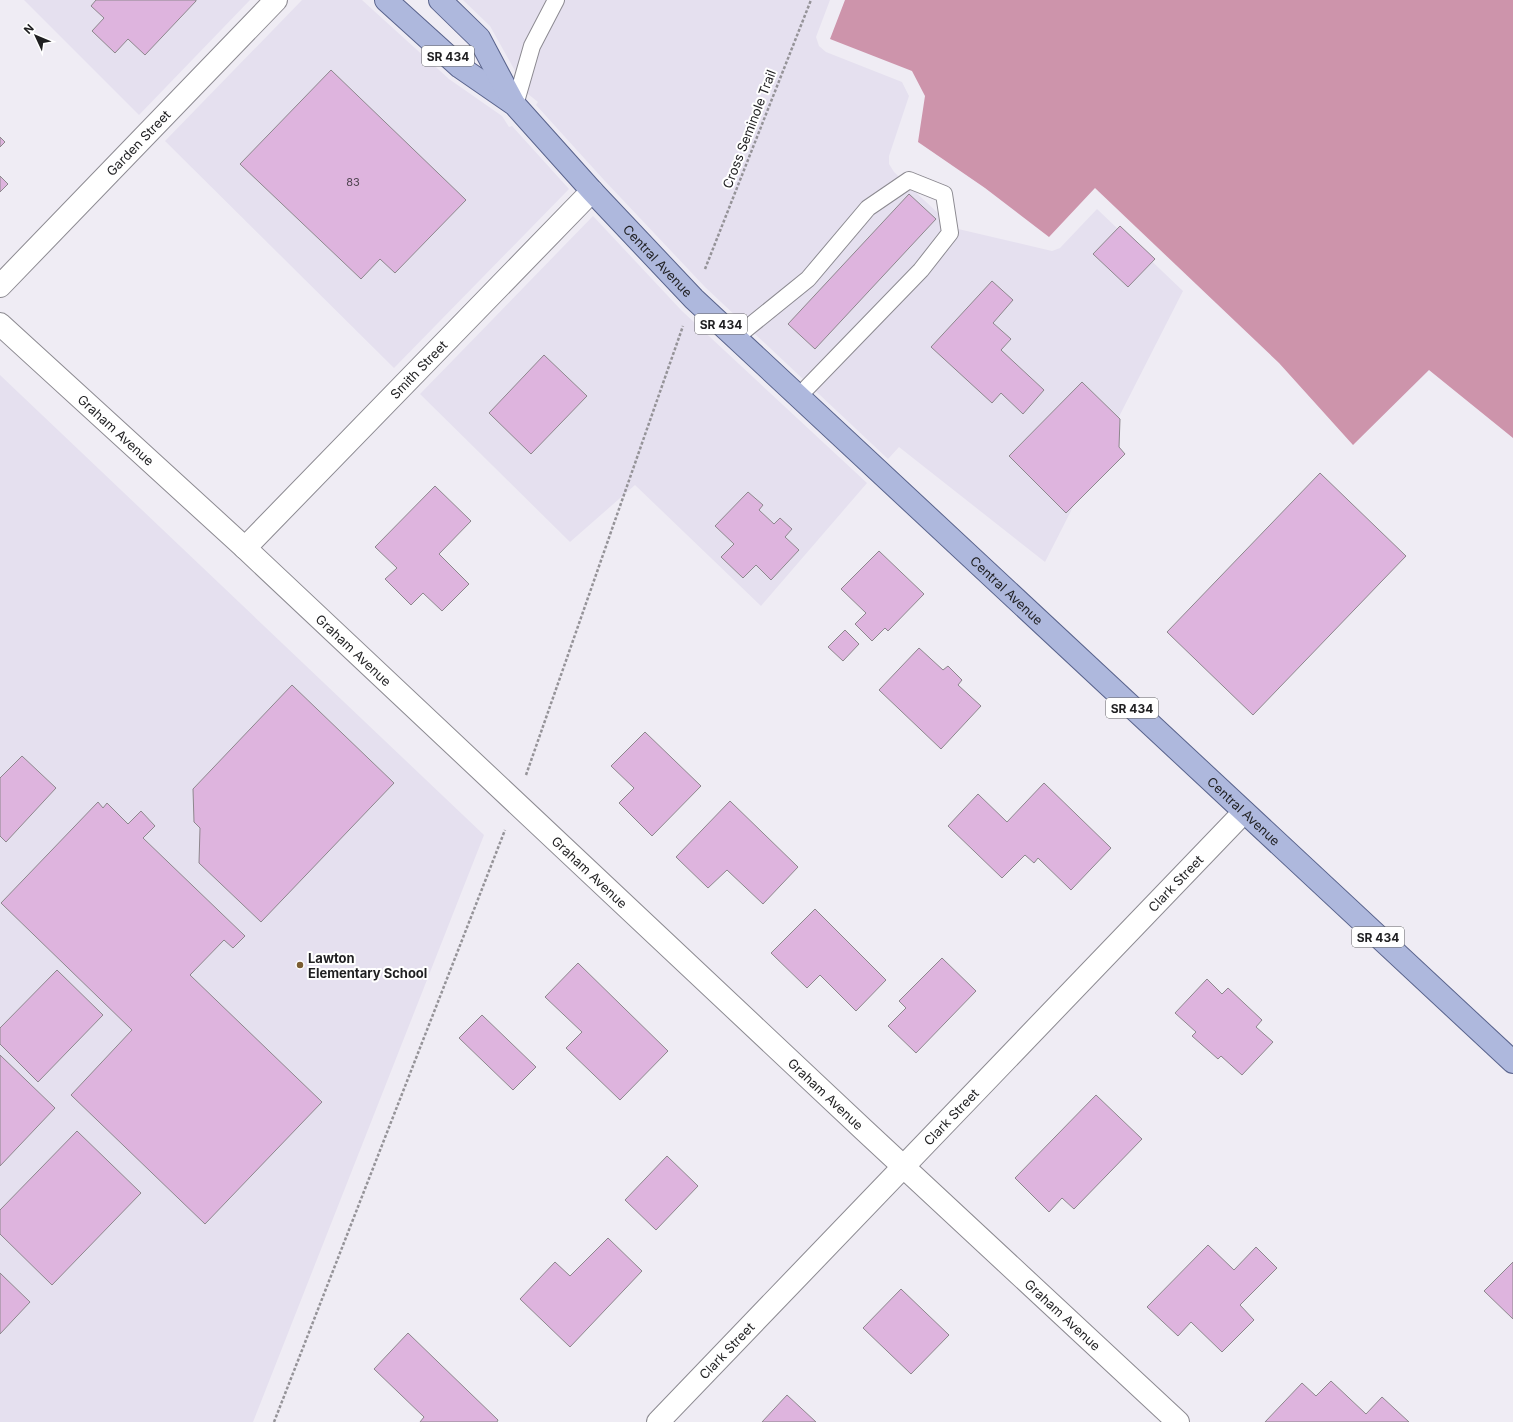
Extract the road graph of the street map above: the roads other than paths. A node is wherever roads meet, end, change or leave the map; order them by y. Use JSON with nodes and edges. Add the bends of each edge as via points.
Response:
{"nodes":[{"id":1,"x":276,"y":0,"type":"edge"},
{"id":2,"x":386,"y":0,"type":"edge"},
{"id":3,"x":440,"y":0,"type":"edge"},
{"id":4,"x":556,"y":0,"type":"edge"},
{"id":5,"x":515,"y":105,"type":"junction"},
{"id":6,"x":592,"y":191,"type":"junction"},
{"id":7,"x":0,"y":286,"type":"edge"},
{"id":8,"x":0,"y":324,"type":"edge"},
{"id":9,"x":735,"y":338,"type":"junction"},
{"id":10,"x":798,"y":397,"type":"junction"},
{"id":11,"x":245,"y":548,"type":"junction"},
{"id":12,"x":1244,"y":812,"type":"junction"},
{"id":13,"x":1513,"y":1062,"type":"edge"},
{"id":14,"x":903,"y":1166,"type":"junction"},
{"id":15,"x":658,"y":1422,"type":"edge"},
{"id":16,"x":1178,"y":1422,"type":"edge"}],
"edges":[{"from":1,"to":7,"type":"street","name":"Garden Street"},
{"from":2,"to":5,"type":"main road","name":"Central Avenue","number":"SR 434","via":[[460,67]]},
{"from":3,"to":5,"type":"main road","name":"Central Avenue","number":"SR 434","via":[[479,38]]},
{"from":4,"to":5,"type":"lane","via":[[532,46]]},
{"from":5,"to":6,"type":"main road","name":"Central Avenue","number":"SR 434"},
{"from":6,"to":9,"type":"main road","name":"Central Avenue","number":"SR 434","via":[[694,299]]},
{"from":6,"to":11,"type":"street","name":"Smith Street"},
{"from":8,"to":11,"type":"street","name":"Graham Avenue"},
{"from":9,"to":10,"type":"main road","name":"Central Avenue","number":"SR 434"},
{"from":9,"to":10,"type":"lane","via":[[808,279],[868,208],[909,180],[944,194],[950,232],[921,270]]},
{"from":10,"to":12,"type":"main road","name":"Central Avenue","number":"SR 434"},
{"from":11,"to":14,"type":"street","name":"Graham Avenue"},
{"from":12,"to":13,"type":"main road","name":"Central Avenue","number":"SR 434"},
{"from":12,"to":14,"type":"street","name":"Clark Street"},
{"from":14,"to":15,"type":"street","name":"Clark Street"},
{"from":14,"to":16,"type":"street","name":"Graham Avenue"}]}
